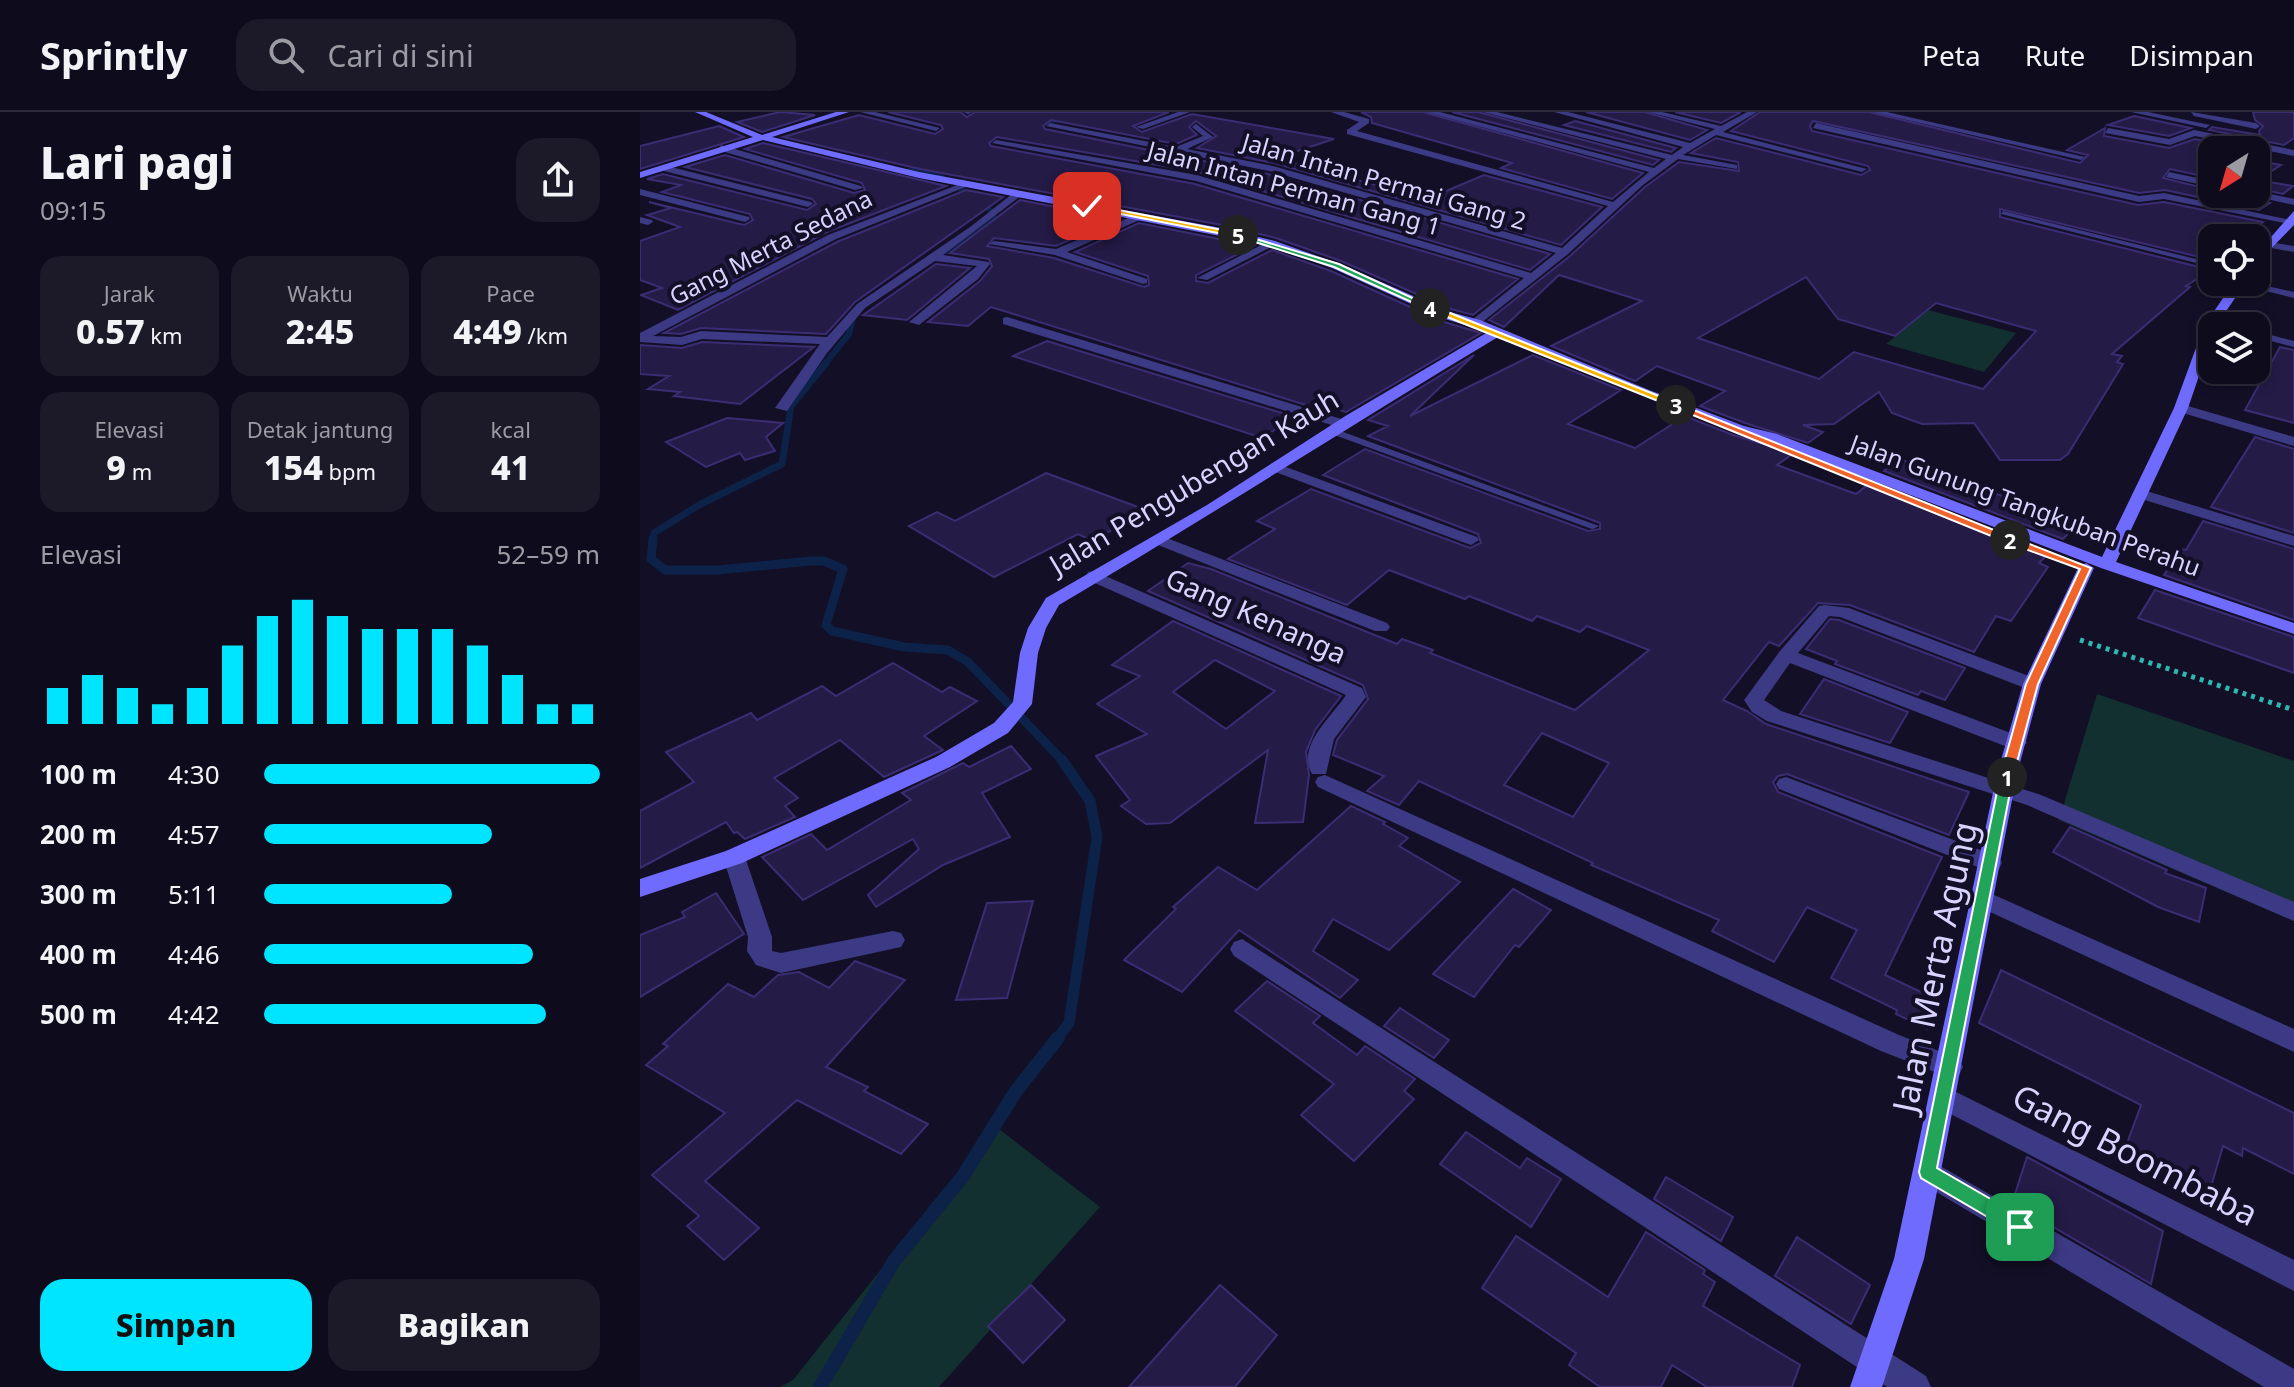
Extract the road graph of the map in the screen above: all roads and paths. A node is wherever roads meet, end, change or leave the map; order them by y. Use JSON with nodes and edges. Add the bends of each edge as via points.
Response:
{"nodes":[{"id":1,"x":699,"y":112,"type":"edge"},
{"id":2,"x":845,"y":112,"type":"edge"},
{"id":3,"x":864,"y":112,"type":"edge"},
{"id":4,"x":1186,"y":112,"type":"edge"},
{"id":5,"x":1335,"y":112,"type":"edge"},
{"id":6,"x":1430,"y":112,"type":"edge"},
{"id":7,"x":1487,"y":112,"type":"edge"},
{"id":8,"x":1558,"y":112,"type":"edge"},
{"id":9,"x":1652,"y":112,"type":"edge"},
{"id":10,"x":1753,"y":112,"type":"edge"},
{"id":11,"x":1876,"y":112,"type":"edge"},
{"id":12,"x":2135,"y":112,"type":"edge"},
{"id":13,"x":2182,"y":112,"type":"edge"},
{"id":14,"x":1050,"y":126,"type":"dead end"},
{"id":15,"x":1816,"y":126,"type":"dead end"},
{"id":16,"x":2256,"y":126,"type":"dead end"},
{"id":17,"x":1196,"y":127,"type":"dead end"},
{"id":18,"x":936,"y":128,"type":"dead end"},
{"id":19,"x":1720,"y":131,"type":"junction"},
{"id":20,"x":2108,"y":131,"type":"dead end"},
{"id":21,"x":759,"y":136,"type":"junction"},
{"id":22,"x":2265,"y":136,"type":"edge"},
{"id":23,"x":1123,"y":139,"type":"junction"},
{"id":24,"x":1200,"y":141,"type":"junction"},
{"id":25,"x":996,"y":143,"type":"dead end"},
{"id":26,"x":1213,"y":143,"type":"dead end"},
{"id":27,"x":1691,"y":146,"type":"junction"},
{"id":28,"x":721,"y":148,"type":"junction"},
{"id":29,"x":1178,"y":150,"type":"junction"},
{"id":30,"x":2294,"y":153,"type":"edge"},
{"id":31,"x":1675,"y":157,"type":"junction"},
{"id":32,"x":2081,"y":157,"type":"dead end"},
{"id":33,"x":1734,"y":167,"type":"dead end"},
{"id":34,"x":663,"y":168,"type":"junction"},
{"id":35,"x":1862,"y":169,"type":"dead end"},
{"id":36,"x":1656,"y":171,"type":"junction"},
{"id":37,"x":640,"y":175,"type":"edge"},
{"id":38,"x":2169,"y":175,"type":"dead end"},
{"id":39,"x":2198,"y":181,"type":"edge"},
{"id":40,"x":968,"y":184,"type":"junction"},
{"id":41,"x":858,"y":188,"type":"dead end"},
{"id":42,"x":640,"y":192,"type":"edge"},
{"id":43,"x":1019,"y":193,"type":"junction"},
{"id":44,"x":2164,"y":196,"type":"junction"},
{"id":45,"x":2270,"y":197,"type":"edge"},
{"id":46,"x":2294,"y":202,"type":"edge"},
{"id":47,"x":808,"y":204,"type":"dead end"},
{"id":48,"x":1614,"y":205,"type":"junction"},
{"id":49,"x":2149,"y":207,"type":"dead end"},
{"id":50,"x":2003,"y":213,"type":"dead end"},
{"id":51,"x":1140,"y":216,"type":"junction"},
{"id":52,"x":745,"y":219,"type":"dead end"},
{"id":53,"x":2291,"y":221,"type":"edge"},
{"id":54,"x":1271,"y":243,"type":"junction"},
{"id":55,"x":994,"y":244,"type":"dead end"},
{"id":56,"x":2270,"y":244,"type":"edge"},
{"id":57,"x":2270,"y":245,"type":"edge"},
{"id":58,"x":2294,"y":249,"type":"edge"},
{"id":59,"x":1057,"y":252,"type":"junction"},
{"id":60,"x":1564,"y":252,"type":"junction"},
{"id":61,"x":930,"y":257,"type":"junction"},
{"id":62,"x":2198,"y":262,"type":"edge"},
{"id":63,"x":1532,"y":277,"type":"junction"},
{"id":64,"x":1203,"y":278,"type":"dead end"},
{"id":65,"x":1143,"y":281,"type":"dead end"},
{"id":66,"x":2270,"y":290,"type":"edge"},
{"id":67,"x":2294,"y":295,"type":"edge"},
{"id":68,"x":1007,"y":321,"type":"dead end"},
{"id":69,"x":915,"y":322,"type":"dead end"},
{"id":70,"x":1476,"y":323,"type":"junction"},
{"id":71,"x":1497,"y":332,"type":"junction"},
{"id":72,"x":640,"y":338,"type":"edge"},
{"id":73,"x":2270,"y":338,"type":"edge"},
{"id":74,"x":829,"y":341,"type":"junction"},
{"id":75,"x":2294,"y":344,"type":"edge"},
{"id":76,"x":2198,"y":362,"type":"edge"},
{"id":77,"x":782,"y":408,"type":"dead end"},
{"id":78,"x":2181,"y":408,"type":"junction"},
{"id":79,"x":1338,"y":427,"type":"junction"},
{"id":80,"x":2294,"y":442,"type":"edge"},
{"id":81,"x":1275,"y":467,"type":"junction"},
{"id":82,"x":2140,"y":494,"type":"junction"},
{"id":83,"x":1593,"y":526,"type":"dead end"},
{"id":84,"x":1159,"y":540,"type":"junction"},
{"id":85,"x":1471,"y":540,"type":"dead end"},
{"id":86,"x":2294,"y":541,"type":"edge"},
{"id":87,"x":2096,"y":566,"type":"junction"},
{"id":88,"x":1094,"y":576,"type":"junction"},
{"id":89,"x":1381,"y":627,"type":"dead end"},
{"id":90,"x":2294,"y":629,"type":"edge"},
{"id":91,"x":2056,"y":632,"type":"junction"},
{"id":92,"x":2294,"y":638,"type":"edge"},
{"id":93,"x":1786,"y":655,"type":"junction"},
{"id":94,"x":2032,"y":684,"type":"junction"},
{"id":95,"x":2294,"y":710,"type":"edge"},
{"id":96,"x":2017,"y":743,"type":"junction"},
{"id":97,"x":1786,"y":784,"type":"dead end"},
{"id":98,"x":2005,"y":793,"type":"junction"},
{"id":99,"x":734,"y":857,"type":"junction"},
{"id":100,"x":1991,"y":863,"type":"junction"},
{"id":101,"x":640,"y":888,"type":"edge"},
{"id":102,"x":1983,"y":899,"type":"junction"},
{"id":103,"x":2294,"y":912,"type":"edge"},
{"id":104,"x":893,"y":940,"type":"dead end"},
{"id":105,"x":1242,"y":949,"type":"dead end"},
{"id":106,"x":2294,"y":1041,"type":"edge"},
{"id":107,"x":1950,"y":1067,"type":"junction"},
{"id":108,"x":1944,"y":1098,"type":"junction"},
{"id":109,"x":1928,"y":1172,"type":"junction"},
{"id":110,"x":2294,"y":1276,"type":"edge"},
{"id":111,"x":1871,"y":1374,"type":"edge"},
{"id":112,"x":1915,"y":1387,"type":"edge"},
{"id":113,"x":2294,"y":1387,"type":"edge"}],
"edges":[{"from":1,"to":21,"type":"street","name":"Jalan Gunung Tangkuban Perahu"},
{"from":2,"to":21,"type":"street"},
{"from":3,"to":18,"type":"street"},
{"from":4,"to":23,"type":"street","via":[[1140,127],[1151,129]]},
{"from":5,"to":48,"type":"street","via":[[1366,121],[1350,132]]},
{"from":6,"to":36,"type":"street"},
{"from":7,"to":31,"type":"street"},
{"from":8,"to":27,"type":"street"},
{"from":9,"to":19,"type":"street"},
{"from":10,"to":19,"type":"street"},
{"from":11,"to":32,"type":"street"},
{"from":12,"to":22,"type":"street"},
{"from":13,"to":16,"type":"street"},
{"from":14,"to":23,"type":"street","name":"Jalan Intan Permai Gang 2"},
{"from":15,"to":44,"type":"street","via":[[2139,199]]},
{"from":17,"to":24,"type":"street","via":[[1209,137]]},
{"from":19,"to":27,"type":"street"},
{"from":19,"to":35,"type":"street"},
{"from":20,"to":30,"type":"street","via":[[2170,142],[2194,133]]},
{"from":21,"to":28,"type":"street"},
{"from":21,"to":40,"type":"street","name":"Jalan Gunung Tangkuban Perahu"},
{"from":23,"to":29,"type":"street","name":"Jalan Intan Permai Gang 2"},
{"from":24,"to":26,"type":"street"},
{"from":24,"to":29,"type":"street"},
{"from":25,"to":63,"type":"street","name":"Jalan Intan Perman Gang 1","via":[[1197,178]]},
{"from":27,"to":31,"type":"street"},
{"from":28,"to":34,"type":"street"},
{"from":28,"to":41,"type":"street"},
{"from":29,"to":60,"type":"street","name":"Jalan Intan Permai Gang 2","via":[[1270,168]]},
{"from":31,"to":33,"type":"street"},
{"from":31,"to":36,"type":"street"},
{"from":34,"to":37,"type":"street"},
{"from":34,"to":47,"type":"street"},
{"from":36,"to":48,"type":"street"},
{"from":38,"to":39,"type":"street"},
{"from":40,"to":43,"type":"street","name":"Jalan Gunung Tangkuban Perahu"},
{"from":40,"to":72,"type":"street","name":"Gang Merta Sedana","via":[[832,237]]},
{"from":42,"to":52,"type":"street"},
{"from":43,"to":51,"type":"street","name":"Jalan Gunung Tangkuban Perahu"},
{"from":43,"to":61,"type":"street"},
{"from":44,"to":49,"type":"street"},
{"from":44,"to":53,"type":"street"},
{"from":45,"to":46,"type":"street"},
{"from":48,"to":60,"type":"street"},
{"from":50,"to":62,"type":"lane"},
{"from":51,"to":54,"type":"street","name":"Jalan Gunung Tangkuban Perahu"},
{"from":51,"to":59,"type":"street"},
{"from":53,"to":56,"type":"street"},
{"from":54,"to":64,"type":"street"},
{"from":54,"to":70,"type":"street","name":"Jalan Gunung Tangkuban Perahu"},
{"from":55,"to":59,"type":"street"},
{"from":57,"to":58,"type":"street"},
{"from":59,"to":65,"type":"street"},
{"from":60,"to":63,"type":"street"},
{"from":61,"to":69,"type":"street","via":[[985,264]]},
{"from":61,"to":74,"type":"street","via":[[861,306]]},
{"from":63,"to":70,"type":"street"},
{"from":66,"to":67,"type":"street"},
{"from":68,"to":79,"type":"street"},
{"from":70,"to":71,"type":"street","name":"Jalan Gunung Tangkuban Perahu"},
{"from":71,"to":79,"type":"street","name":"Jalan Pengubengan Kauh"},
{"from":71,"to":87,"type":"street","name":"Jalan Gunung Tangkuban Perahu","via":[[1882,490]]},
{"from":72,"to":74,"type":"street"},
{"from":73,"to":75,"type":"lane"},
{"from":74,"to":77,"type":"street"},
{"from":76,"to":78,"type":"street","name":"Jalan Merta Agung"},
{"from":78,"to":80,"type":"street"},
{"from":78,"to":82,"type":"street","name":"Jalan Merta Agung"},
{"from":79,"to":81,"type":"street","name":"Jalan Pengubengan Kauh"},
{"from":79,"to":83,"type":"lane"},
{"from":81,"to":84,"type":"street","name":"Jalan Pengubengan Kauh"},
{"from":81,"to":85,"type":"street"},
{"from":82,"to":86,"type":"street"},
{"from":82,"to":87,"type":"street","name":"Jalan Merta Agung"},
{"from":84,"to":88,"type":"street","name":"Jalan Pengubengan Kauh"},
{"from":84,"to":89,"type":"street"},
{"from":87,"to":90,"type":"street","name":"Jalan Gunung Tangkuban Perahu"},
{"from":87,"to":91,"type":"street","name":"Jalan Merta Agung"},
{"from":87,"to":92,"type":"street","name":"Jalan Gunung Tangkuban Perahu"},
{"from":88,"to":99,"type":"street","name":"Jalan Pengubengan Kauh","via":[[1045,611],[1029,653],[1018,710],[1001,728],[943,762]]},
{"from":88,"to":107,"type":"street","name":"Gang Kenanga","via":[[1355,692],[1322,745],[1317,761],[1322,776]]},
{"from":91,"to":94,"type":"street","name":"Jalan Merta Agung"},
{"from":91,"to":95,"type":"path"},
{"from":93,"to":94,"type":"street","via":[[1819,615],[1831,610]]},
{"from":93,"to":96,"type":"street"},
{"from":93,"to":98,"type":"street","via":[[1754,697],[1759,708]]},
{"from":94,"to":96,"type":"street","name":"Jalan Merta Agung"},
{"from":96,"to":98,"type":"street","name":"Jalan Merta Agung"},
{"from":97,"to":100,"type":"street"},
{"from":98,"to":100,"type":"street","name":"Jalan Merta Agung"},
{"from":98,"to":103,"type":"street","via":[[2059,810]]},
{"from":99,"to":101,"type":"street","name":"Jalan Pengubengan Kauh"},
{"from":99,"to":104,"type":"street","via":[[760,937],[759,951],[770,962]]},
{"from":100,"to":102,"type":"street","name":"Jalan Merta Agung"},
{"from":102,"to":106,"type":"street"},
{"from":102,"to":107,"type":"street","name":"Jalan Merta Agung"},
{"from":105,"to":111,"type":"street"},
{"from":107,"to":108,"type":"street","name":"Jalan Merta Agung"},
{"from":108,"to":109,"type":"street","name":"Jalan Merta Agung"},
{"from":108,"to":110,"type":"street","name":"Gang Boombaba"},
{"from":109,"to":111,"type":"street","name":"Jalan Merta Agung","via":[[1909,1259]]},
{"from":109,"to":113,"type":"street"},
{"from":111,"to":112,"type":"street"}]}
